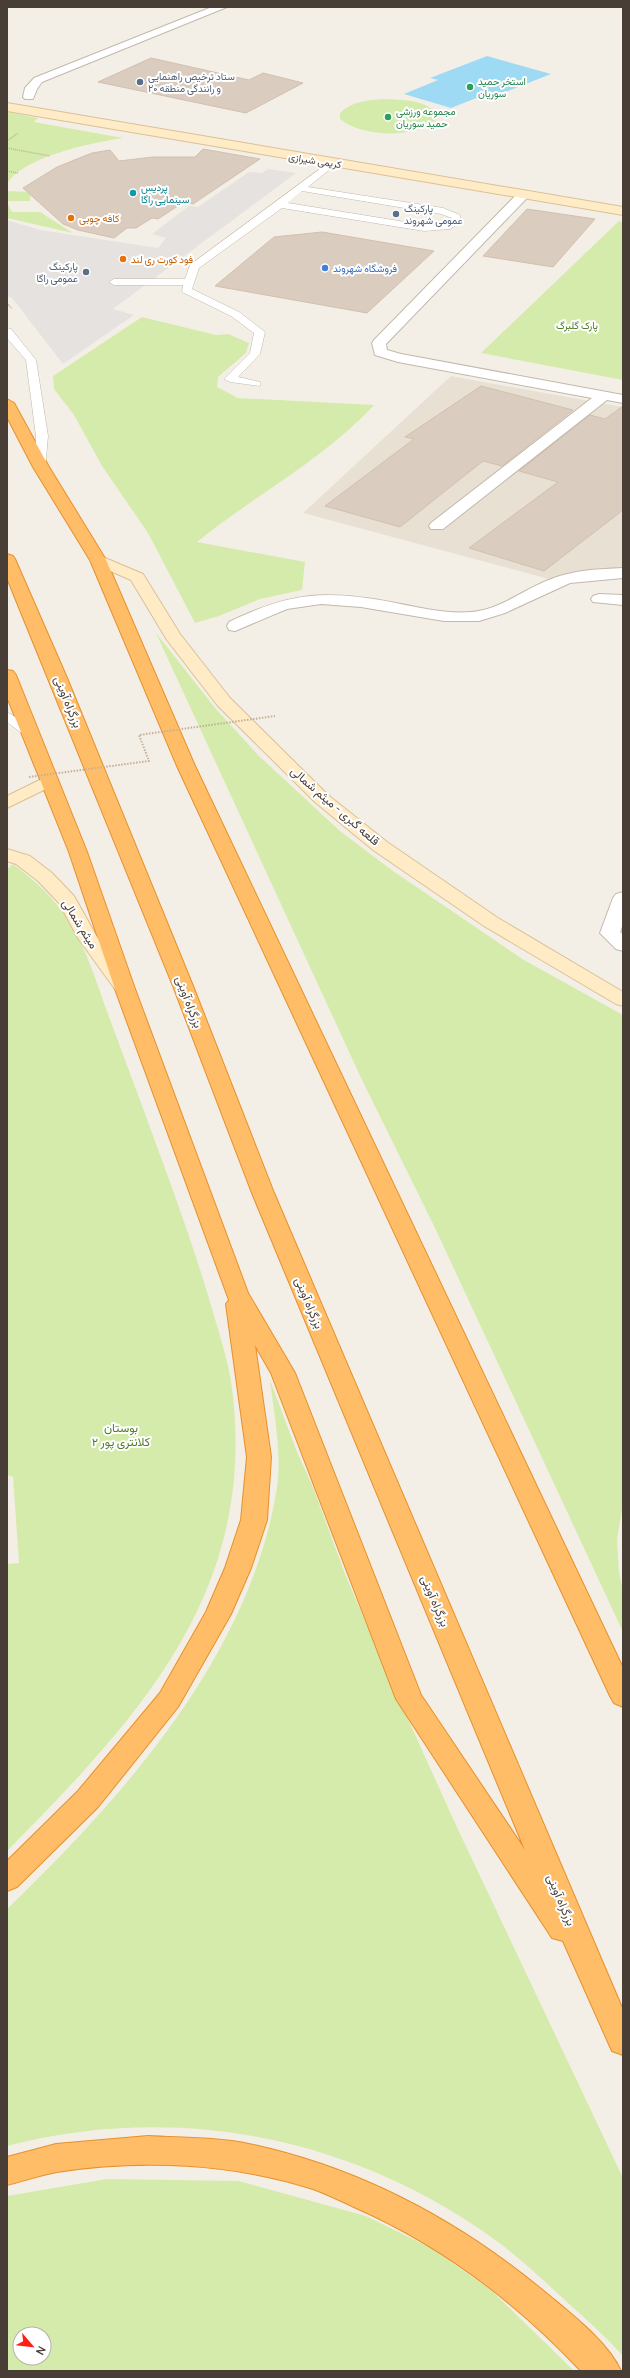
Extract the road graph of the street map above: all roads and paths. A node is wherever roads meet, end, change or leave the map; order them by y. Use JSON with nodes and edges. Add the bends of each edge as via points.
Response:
{"nodes":[{"id":1,"x":222,"y":7,"type":"edge"},
{"id":2,"x":14,"y":95,"type":"dead end"},
{"id":3,"x":29,"y":96,"type":"junction"},
{"id":4,"x":7,"y":107,"type":"edge"},
{"id":5,"x":30,"y":111,"type":"junction"},
{"id":6,"x":7,"y":148,"type":"edge"},
{"id":7,"x":50,"y":156,"type":"dead end"},
{"id":8,"x":332,"y":163,"type":"junction"},
{"id":9,"x":7,"y":171,"type":"edge"},
{"id":10,"x":18,"y":173,"type":"dead end"},
{"id":11,"x":303,"y":173,"type":"dead end"},
{"id":12,"x":318,"y":173,"type":"junction"},
{"id":13,"x":299,"y":188,"type":"junction"},
{"id":14,"x":523,"y":195,"type":"junction"},
{"id":15,"x":280,"y":205,"type":"junction"},
{"id":16,"x":623,"y":211,"type":"edge"},
{"id":17,"x":114,"y":282,"type":"dead end"},
{"id":18,"x":188,"y":282,"type":"junction"},
{"id":19,"x":7,"y":331,"type":"edge"},
{"id":20,"x":256,"y":384,"type":"dead end"},
{"id":21,"x":603,"y":396,"type":"junction"},
{"id":22,"x":623,"y":399,"type":"edge"},
{"id":23,"x":7,"y":403,"type":"edge"},
{"id":24,"x":41,"y":467,"type":"junction"},
{"id":25,"x":437,"y":526,"type":"dead end"},
{"id":26,"x":7,"y":559,"type":"edge"},
{"id":27,"x":98,"y":560,"type":"junction"},
{"id":28,"x":623,"y":573,"type":"edge"},
{"id":29,"x":599,"y":598,"type":"dead end"},
{"id":30,"x":623,"y":600,"type":"edge"},
{"id":31,"x":235,"y":626,"type":"dead end"},
{"id":32,"x":7,"y":675,"type":"edge"},
{"id":33,"x":7,"y":716,"type":"edge"},
{"id":34,"x":275,"y":716,"type":"dead end"},
{"id":35,"x":28,"y":731,"type":"junction"},
{"id":36,"x":38,"y":779,"type":"junction"},
{"id":37,"x":7,"y":803,"type":"edge"},
{"id":38,"x":7,"y":855,"type":"edge"},
{"id":39,"x":623,"y":898,"type":"edge"},
{"id":40,"x":623,"y":945,"type":"edge"},
{"id":41,"x":125,"y":989,"type":"junction"},
{"id":42,"x":623,"y":1000,"type":"edge"},
{"id":43,"x":237,"y":1293,"type":"junction"},
{"id":44,"x":623,"y":1696,"type":"edge"},
{"id":45,"x":7,"y":1879,"type":"edge"},
{"id":46,"x":591,"y":1973,"type":"junction"},
{"id":47,"x":623,"y":2042,"type":"edge"},
{"id":48,"x":7,"y":2170,"type":"edge"},
{"id":49,"x":604,"y":2371,"type":"edge"}],
"edges":[{"from":1,"to":3,"type":"street","via":[[38,80],[31,88]]},
{"from":2,"to":3,"type":"main road"},
{"from":3,"to":5,"type":"main road","via":[[45,100]]},
{"from":4,"to":5,"type":"main road","name":"کریمی شیرازی"},
{"from":5,"to":8,"type":"main road","name":"کریمی شیرازی"},
{"from":6,"to":7,"type":"path"},
{"from":8,"to":12,"type":"lane"},
{"from":8,"to":14,"type":"main road","name":"کریمی شیرازی"},
{"from":9,"to":10,"type":"path"},
{"from":11,"to":12,"type":"lane"},
{"from":12,"to":13,"type":"lane"},
{"from":13,"to":15,"type":"lane"},
{"from":13,"to":15,"type":"lane","via":[[443,211],[457,216],[456,222],[450,226],[424,228]]},
{"from":14,"to":16,"type":"main road","name":"کریمی شیرازی"},
{"from":14,"to":21,"type":"street","via":[[379,343],[380,352],[398,358]]},
{"from":15,"to":18,"type":"lane","via":[[194,268]]},
{"from":17,"to":18,"type":"lane"},
{"from":18,"to":20,"type":"lane","via":[[186,290],[235,314],[260,332],[255,354],[230,379]]},
{"from":19,"to":24,"type":"lane","via":[[31,360],[42,436]]},
{"from":21,"to":22,"type":"street"},
{"from":21,"to":25,"type":"street"},
{"from":23,"to":24,"type":"highway"},
{"from":24,"to":27,"type":"highway"},
{"from":26,"to":46,"type":"highway","name":"بزرگراه آوینی","via":[[180,979],[263,1193]]},
{"from":27,"to":42,"type":"main road","name":"قلعه گبری - میثم شمالی","via":[[137,577],[173,636],[224,702],[322,799],[380,846],[491,922]]},
{"from":27,"to":44,"type":"highway","via":[[186,766]]},
{"from":28,"to":31,"type":"street","via":[[598,574],[558,581],[480,616],[458,617],[424,613],[339,597],[291,602],[264,610]]},
{"from":29,"to":30,"type":"street"},
{"from":32,"to":35,"type":"highway"},
{"from":33,"to":35,"type":"lane"},
{"from":34,"to":36,"type":"path","bridge":true,"via":[[139,735],[148,761]]},
{"from":35,"to":36,"type":"highway"},
{"from":36,"to":37,"type":"main road"},
{"from":36,"to":41,"type":"highway","via":[[78,852]]},
{"from":38,"to":41,"type":"main road","name":"میثم شمالی","via":[[23,860],[45,877],[67,900],[88,938]]},
{"from":39,"to":40,"type":"street","via":[[610,933]]},
{"from":41,"to":43,"type":"highway"},
{"from":43,"to":45,"type":"highway","via":[[259,1457],[254,1520],[238,1568],[218,1614],[170,1700],[88,1798]]},
{"from":43,"to":46,"type":"highway","via":[[283,1372],[409,1699]]},
{"from":46,"to":47,"type":"highway","name":"بزرگراه آوینی"},
{"from":48,"to":49,"type":"highway","via":[[56,2158],[148,2150],[243,2157],[318,2176],[403,2215],[445,2238],[495,2271],[562,2327]]}]}
